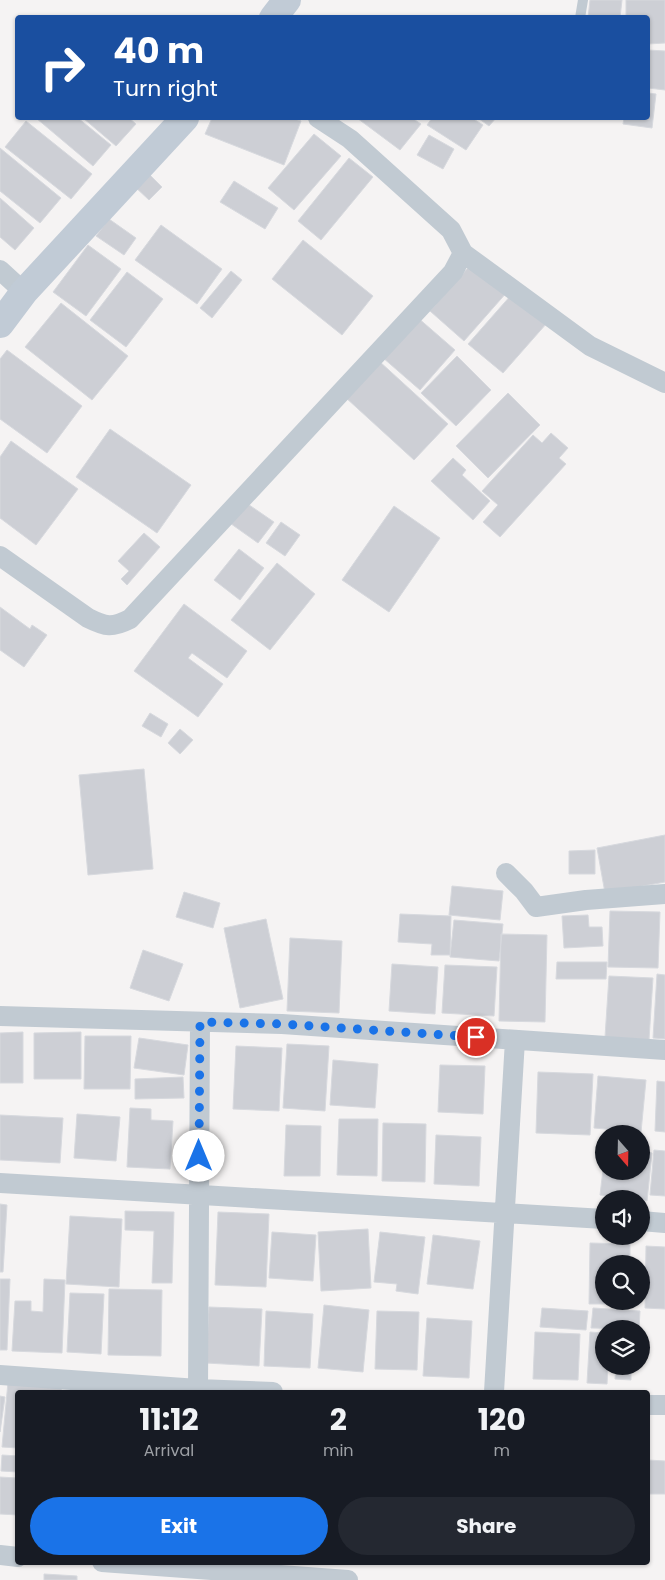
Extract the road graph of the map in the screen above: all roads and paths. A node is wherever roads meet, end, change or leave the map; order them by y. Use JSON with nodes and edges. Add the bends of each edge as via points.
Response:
{"nodes":[{"id":1,"x":287,"y":0,"type":"edge"},
{"id":2,"x":583,"y":0,"type":"edge"},
{"id":3,"x":275,"y":15,"type":"edge"},
{"id":4,"x":580,"y":15,"type":"edge"},
{"id":5,"x":183,"y":120,"type":"edge"},
{"id":6,"x":321,"y":120,"type":"edge"},
{"id":7,"x":463,"y":253,"type":"junction"},
{"id":8,"x":0,"y":270,"type":"edge"},
{"id":9,"x":24,"y":292,"type":"junction"},
{"id":10,"x":0,"y":324,"type":"edge"},
{"id":11,"x":665,"y":383,"type":"edge"},
{"id":12,"x":0,"y":556,"type":"edge"},
{"id":13,"x":506,"y":873,"type":"dead end"},
{"id":14,"x":665,"y":894,"type":"edge"},
{"id":15,"x":0,"y":1016,"type":"edge"},
{"id":16,"x":200,"y":1022,"type":"junction"},
{"id":17,"x":515,"y":1040,"type":"junction"},
{"id":18,"x":665,"y":1050,"type":"edge"},
{"id":19,"x":0,"y":1183,"type":"edge"},
{"id":20,"x":199,"y":1194,"type":"junction"},
{"id":21,"x":506,"y":1213,"type":"junction"},
{"id":22,"x":595,"y":1218,"type":"edge"},
{"id":23,"x":650,"y":1222,"type":"edge"},
{"id":24,"x":665,"y":1223,"type":"edge"},
{"id":25,"x":0,"y":1375,"type":"edge"},
{"id":26,"x":186,"y":1390,"type":"edge"},
{"id":27,"x":198,"y":1390,"type":"edge"},
{"id":28,"x":494,"y":1390,"type":"edge"},
{"id":29,"x":650,"y":1405,"type":"edge"},
{"id":30,"x":665,"y":1405,"type":"edge"},
{"id":31,"x":0,"y":1555,"type":"edge"},
{"id":32,"x":15,"y":1557,"type":"edge"},
{"id":33,"x":132,"y":1565,"type":"edge"},
{"id":34,"x":181,"y":1570,"type":"edge"},
{"id":35,"x":348,"y":1580,"type":"edge"}],
"edges":[{"from":1,"to":3,"type":"main road"},
{"from":2,"to":4,"type":"lane"},
{"from":5,"to":9,"type":"main road"},
{"from":6,"to":7,"type":"street","via":[[350,139],[451,230]]},
{"from":7,"to":11,"type":"street","via":[[590,346]]},
{"from":7,"to":12,"type":"street","via":[[453,272],[130,619],[117,625],[103,626]]},
{"from":8,"to":9,"type":"street"},
{"from":9,"to":10,"type":"main road"},
{"from":13,"to":14,"type":"street","via":[[536,907]]},
{"from":15,"to":16,"type":"street"},
{"from":16,"to":17,"type":"street","via":[[282,1024]]},
{"from":16,"to":20,"type":"street"},
{"from":17,"to":18,"type":"street"},
{"from":17,"to":21,"type":"street"},
{"from":19,"to":20,"type":"street"},
{"from":20,"to":21,"type":"street"},
{"from":20,"to":27,"type":"street"},
{"from":21,"to":22,"type":"street"},
{"from":21,"to":28,"type":"street"},
{"from":23,"to":24,"type":"street"},
{"from":25,"to":26,"type":"street"},
{"from":29,"to":30,"type":"street"},
{"from":31,"to":32,"type":"street"},
{"from":33,"to":34,"type":"street"},
{"from":34,"to":35,"type":"street"}]}
